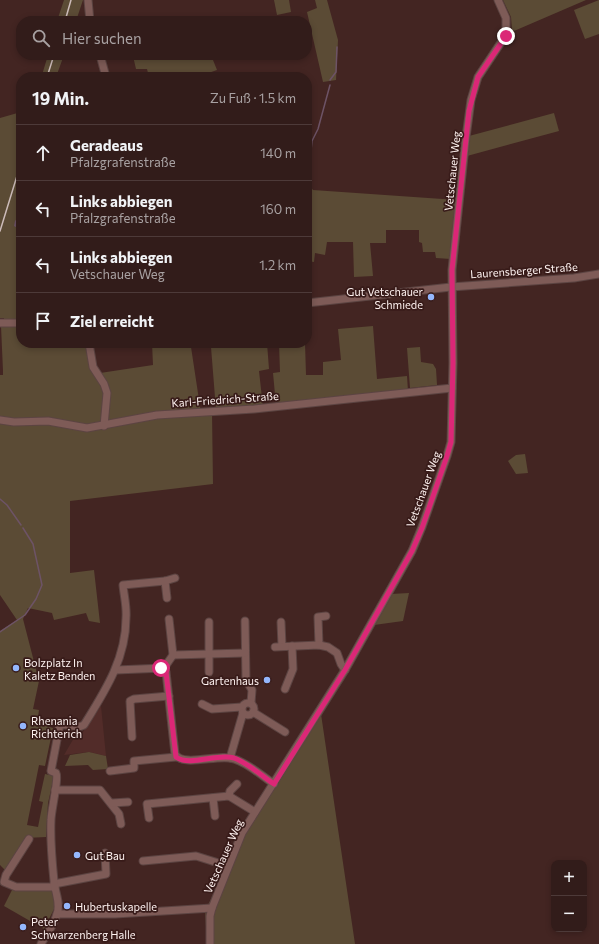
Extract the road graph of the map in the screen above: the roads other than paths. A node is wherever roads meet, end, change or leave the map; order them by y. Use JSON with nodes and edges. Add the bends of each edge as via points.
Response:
{"nodes":[{"id":1,"x":88,"y":0,"type":"edge"},
{"id":2,"x":498,"y":0,"type":"edge"},
{"id":3,"x":90,"y":16,"type":"edge"},
{"id":4,"x":101,"y":60,"type":"edge"},
{"id":5,"x":105,"y":72,"type":"edge"},
{"id":6,"x":599,"y":274,"type":"edge"},
{"id":7,"x":451,"y":287,"type":"junction"},
{"id":8,"x":312,"y":302,"type":"edge"},
{"id":9,"x":0,"y":323,"type":"edge"},
{"id":10,"x":16,"y":323,"type":"edge"},
{"id":11,"x":90,"y":348,"type":"edge"},
{"id":12,"x":452,"y":388,"type":"junction"},
{"id":13,"x":0,"y":420,"type":"edge"},
{"id":14,"x":104,"y":426,"type":"junction"},
{"id":15,"x":175,"y":578,"type":"dead end"},
{"id":16,"x":165,"y":581,"type":"junction"},
{"id":17,"x":167,"y":598,"type":"dead end"},
{"id":18,"x":326,"y":616,"type":"dead end"},
{"id":19,"x":169,"y":619,"type":"dead end"},
{"id":20,"x":245,"y":621,"type":"dead end"},
{"id":21,"x":209,"y":622,"type":"dead end"},
{"id":22,"x":281,"y":622,"type":"dead end"},
{"id":23,"x":319,"y":645,"type":"junction"},
{"id":24,"x":292,"y":646,"type":"junction"},
{"id":25,"x":245,"y":653,"type":"junction"},
{"id":26,"x":209,"y":654,"type":"junction"},
{"id":27,"x":173,"y":655,"type":"junction"},
{"id":28,"x":164,"y":668,"type":"junction"},
{"id":29,"x":116,"y":670,"type":"junction"},
{"id":30,"x":345,"y":670,"type":"junction"},
{"id":31,"x":209,"y":672,"type":"dead end"},
{"id":32,"x":285,"y":689,"type":"dead end"},
{"id":33,"x":169,"y":696,"type":"junction"},
{"id":34,"x":250,"y":703,"type":"junction"},
{"id":35,"x":202,"y":704,"type":"dead end"},
{"id":36,"x":242,"y":710,"type":"junction"},
{"id":37,"x":253,"y":712,"type":"junction"},
{"id":38,"x":285,"y":732,"type":"dead end"},
{"id":39,"x":132,"y":737,"type":"dead end"},
{"id":40,"x":176,"y":757,"type":"junction"},
{"id":41,"x":230,"y":758,"type":"junction"},
{"id":42,"x":110,"y":771,"type":"dead end"},
{"id":43,"x":237,"y":784,"type":"dead end"},
{"id":44,"x":274,"y":784,"type":"junction"},
{"id":45,"x":55,"y":790,"type":"junction"},
{"id":46,"x":228,"y":796,"type":"junction"},
{"id":47,"x":213,"y":798,"type":"junction"},
{"id":48,"x":128,"y":802,"type":"dead end"},
{"id":49,"x":112,"y":803,"type":"junction"},
{"id":50,"x":255,"y":812,"type":"junction"},
{"id":51,"x":215,"y":816,"type":"dead end"},
{"id":52,"x":149,"y":818,"type":"dead end"},
{"id":53,"x":121,"y":824,"type":"dead end"},
{"id":54,"x":29,"y":839,"type":"dead end"},
{"id":55,"x":105,"y":853,"type":"dead end"},
{"id":56,"x":143,"y":861,"type":"dead end"},
{"id":57,"x":228,"y":866,"type":"junction"},
{"id":58,"x":2,"y":877,"type":"edge"},
{"id":59,"x":54,"y":885,"type":"junction"},
{"id":60,"x":212,"y":908,"type":"junction"},
{"id":61,"x":57,"y":914,"type":"junction"},
{"id":62,"x":41,"y":944,"type":"edge"},
{"id":63,"x":210,"y":944,"type":"edge"}],
"edges":[{"from":1,"to":3,"type":"street"},
{"from":2,"to":7,"type":"street","name":"Vetschauer Weg","via":[[506,18],[507,29],[501,45],[478,77],[471,100]]},
{"from":4,"to":5,"type":"street"},
{"from":6,"to":7,"type":"street","name":"Laurensberger Straße"},
{"from":7,"to":8,"type":"street","name":"Laurensberger Straße"},
{"from":7,"to":12,"type":"street","name":"Vetschauer Weg"},
{"from":9,"to":10,"type":"street"},
{"from":11,"to":14,"type":"street","via":[[93,366],[107,393]]},
{"from":12,"to":14,"type":"street","name":"Karl-Friedrich-Straße","via":[[254,409],[157,415]]},
{"from":12,"to":30,"type":"street","name":"Vetschauer Weg","via":[[450,447],[422,528],[412,551]]},
{"from":13,"to":14,"type":"street","name":"Karl-Friedrich-Straße","via":[[48,421],[80,428]]},
{"from":15,"to":16,"type":"street"},
{"from":16,"to":17,"type":"street"},
{"from":16,"to":29,"type":"street","via":[[123,585],[125,635]]},
{"from":18,"to":23,"type":"street","via":[[318,617]]},
{"from":19,"to":27,"type":"street"},
{"from":20,"to":25,"type":"street"},
{"from":21,"to":26,"type":"street"},
{"from":22,"to":24,"type":"street","via":[[279,646]]},
{"from":23,"to":24,"type":"street"},
{"from":23,"to":30,"type":"street","via":[[328,646],[337,653]]},
{"from":24,"to":32,"type":"street","via":[[293,669]]},
{"from":25,"to":26,"type":"street"},
{"from":25,"to":34,"type":"street","via":[[246,680],[252,690]]},
{"from":26,"to":27,"type":"street"},
{"from":26,"to":31,"type":"street"},
{"from":27,"to":28,"type":"street"},
{"from":28,"to":29,"type":"street"},
{"from":28,"to":33,"type":"street"},
{"from":29,"to":45,"type":"street","via":[[84,725],[79,727],[60,724],[51,772],[57,774]]},
{"from":30,"to":44,"type":"street","name":"Vetschauer Weg"},
{"from":33,"to":39,"type":"street","via":[[130,701]]},
{"from":33,"to":40,"type":"street"},
{"from":34,"to":36,"type":"street","via":[[245,703]]},
{"from":34,"to":37,"type":"street","via":[[254,707]]},
{"from":35,"to":36,"type":"street","via":[[212,708]]},
{"from":36,"to":37,"type":"street","via":[[248,715]]},
{"from":36,"to":41,"type":"street"},
{"from":37,"to":38,"type":"street"},
{"from":40,"to":41,"type":"street","via":[[184,760]]},
{"from":40,"to":42,"type":"street","via":[[134,761],[134,768]]},
{"from":41,"to":44,"type":"street"},
{"from":43,"to":46,"type":"street"},
{"from":44,"to":50,"type":"street","name":"Vetschauer Weg"},
{"from":45,"to":49,"type":"street","via":[[96,789],[104,792]]},
{"from":45,"to":59,"type":"street","via":[[51,819]]},
{"from":46,"to":47,"type":"street"},
{"from":46,"to":50,"type":"street"},
{"from":47,"to":51,"type":"street"},
{"from":47,"to":52,"type":"street","via":[[147,804]]},
{"from":48,"to":49,"type":"street"},
{"from":49,"to":53,"type":"street","via":[[119,814]]},
{"from":50,"to":57,"type":"street","name":"Vetschauer Weg","via":[[242,833]]},
{"from":54,"to":58,"type":"street"},
{"from":55,"to":59,"type":"street","via":[[106,874]]},
{"from":56,"to":57,"type":"street","via":[[196,856]]},
{"from":57,"to":60,"type":"street","name":"Vetschauer Weg"},
{"from":58,"to":59,"type":"street","via":[[11,887]]},
{"from":59,"to":61,"type":"street","via":[[58,896]]},
{"from":60,"to":61,"type":"street","via":[[115,914]]},
{"from":60,"to":63,"type":"street","name":"Vetschauer Weg"},
{"from":61,"to":62,"type":"street"}]}
